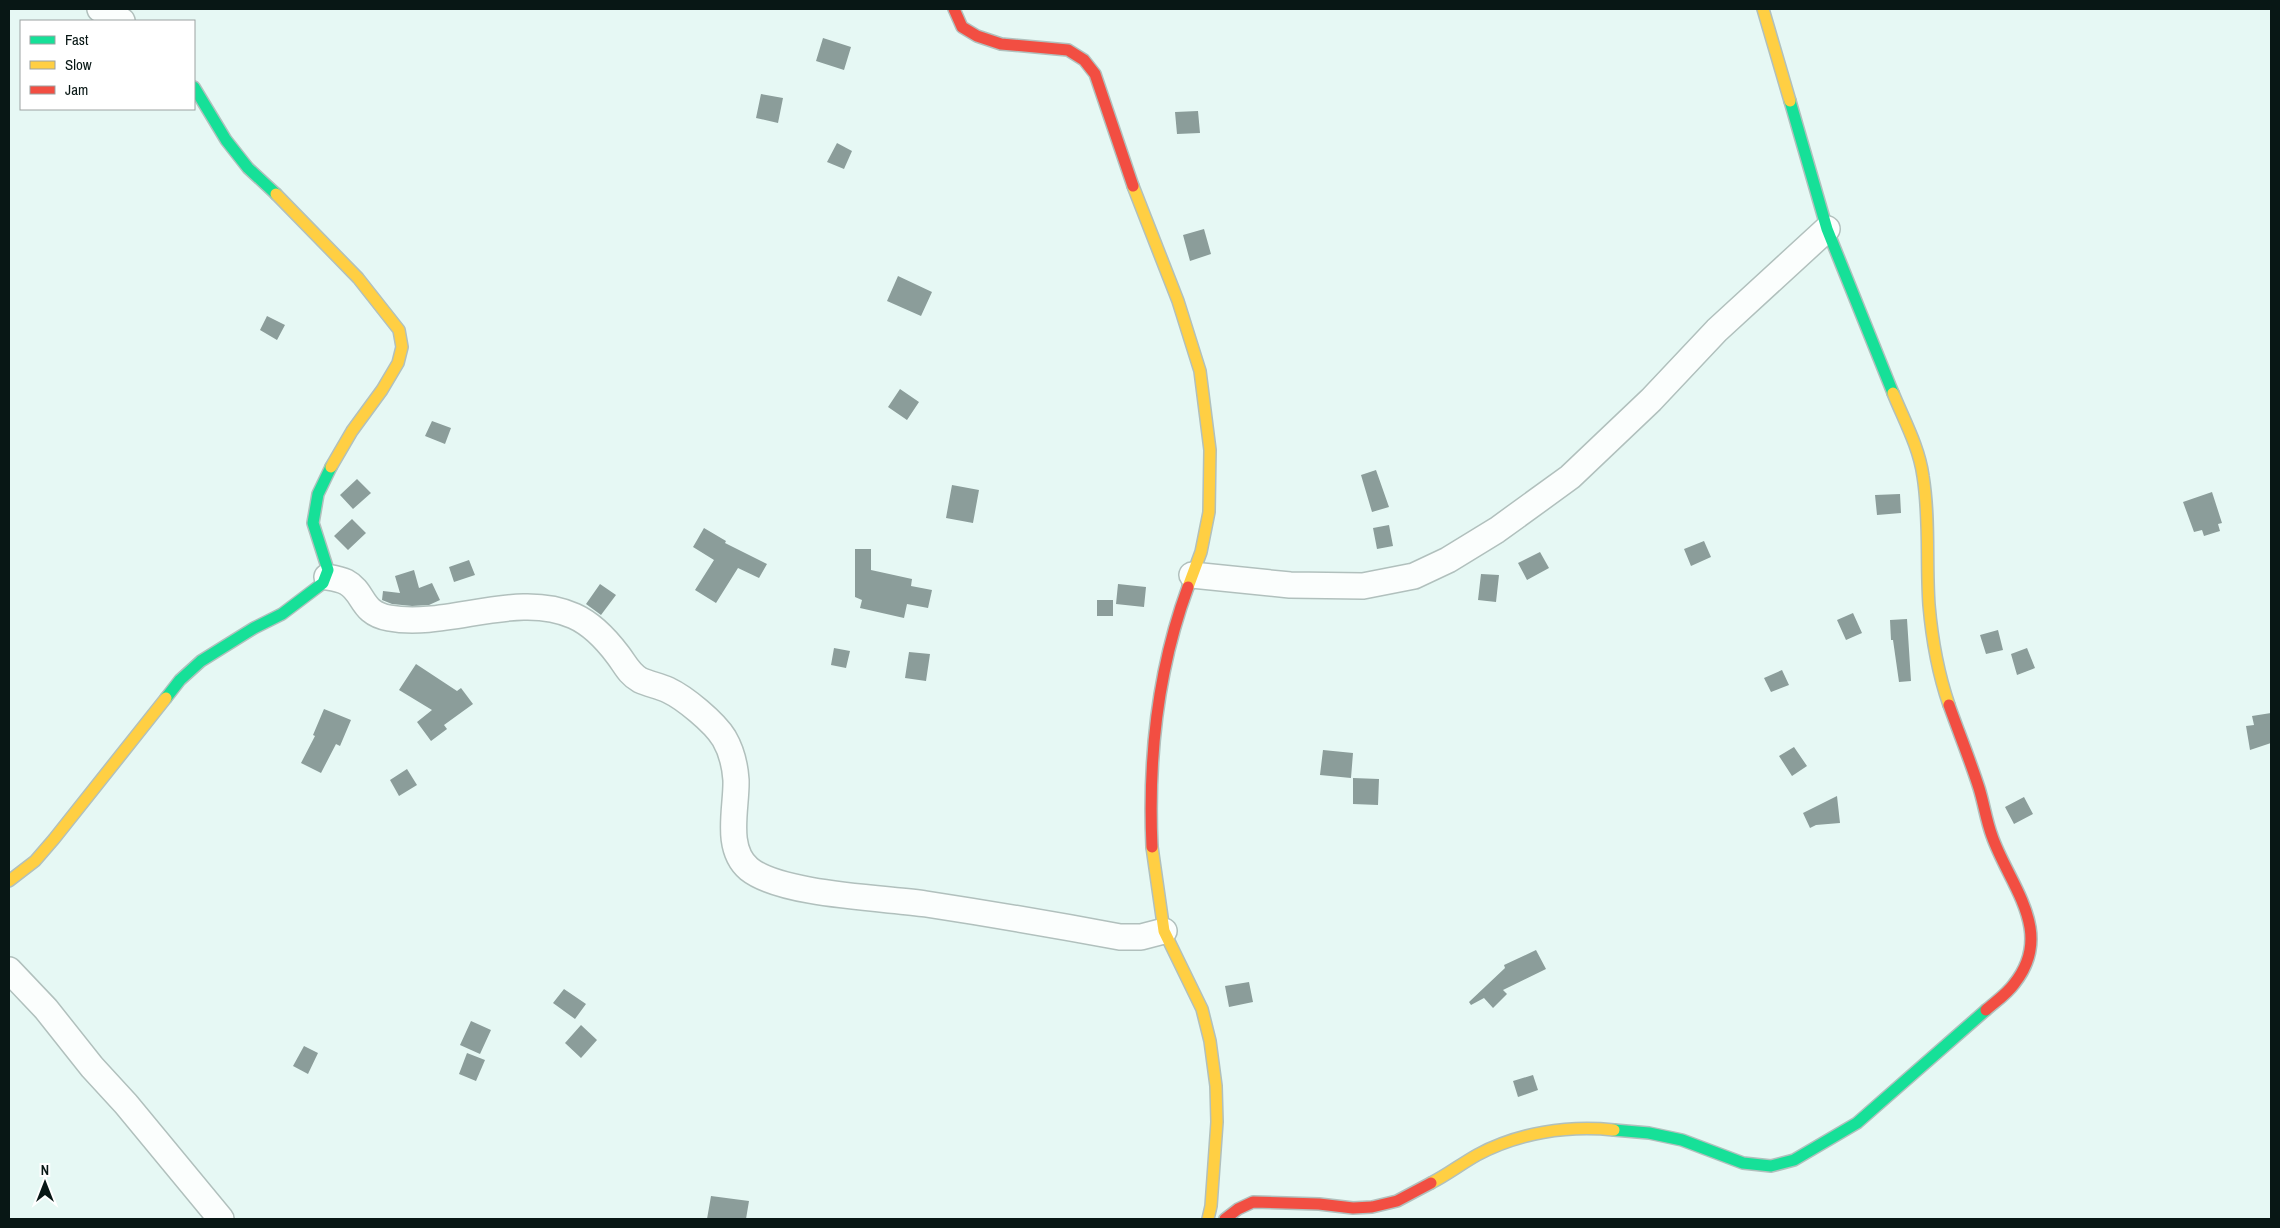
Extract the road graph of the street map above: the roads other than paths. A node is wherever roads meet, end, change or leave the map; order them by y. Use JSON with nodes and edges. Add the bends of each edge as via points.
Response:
{"nodes":[{"id":1,"x":100,"y":9,"type":"edge"},
{"id":2,"x":954,"y":9,"type":"edge"},
{"id":3,"x":1763,"y":9,"type":"edge"},
{"id":4,"x":120,"y":20,"type":"edge"},
{"id":5,"x":195,"y":89,"type":"edge"},
{"id":6,"x":1826,"y":229,"type":"junction"},
{"id":7,"x":1192,"y":576,"type":"junction"},
{"id":8,"x":327,"y":577,"type":"junction"},
{"id":9,"x":9,"y":881,"type":"edge"},
{"id":10,"x":1164,"y":932,"type":"junction"},
{"id":11,"x":9,"y":970,"type":"edge"},
{"id":12,"x":221,"y":1219,"type":"edge"},
{"id":13,"x":1208,"y":1219,"type":"edge"},
{"id":14,"x":1225,"y":1219,"type":"edge"}],
"edges":[{"from":1,"to":4,"type":"street"},
{"from":2,"to":7,"type":"street","via":[[962,27],[977,36],[1001,44],[1068,50],[1084,60],[1095,74],[1143,214],[1178,301],[1200,371],[1210,450],[1209,512]]},
{"from":3,"to":6,"type":"street"},
{"from":5,"to":8,"type":"street","via":[[226,140],[248,168],[358,278],[390,317],[402,338],[398,363],[352,431],[318,494],[313,523],[326,563]]},
{"from":6,"to":7,"type":"street","via":[[1717,330],[1651,400],[1570,477],[1497,530],[1448,560],[1414,576],[1363,586],[1282,585]]},
{"from":6,"to":14,"type":"street","via":[[1917,450],[1928,514],[1929,604],[1940,682],[1980,788],[1992,837],[2029,920],[2031,944],[2026,966],[2014,985],[1872,1111],[1794,1160],[1771,1166],[1743,1163],[1682,1140],[1649,1132],[1607,1129],[1526,1134],[1475,1156],[1397,1201],[1353,1208],[1253,1202]]},
{"from":7,"to":10,"type":"street","via":[[1164,667],[1152,750],[1150,799]]},
{"from":8,"to":9,"type":"street","via":[[282,614],[225,645],[180,680],[54,839],[35,861]]},
{"from":8,"to":10,"type":"street","via":[[346,582],[369,610],[388,618],[413,621],[524,607],[570,614],[583,621],[596,630],[639,680],[679,696],[721,734],[732,753],[736,779],[734,826],[738,852],[750,869],[766,879],[821,892],[950,908],[1120,936],[1141,937]]},
{"from":10,"to":13,"type":"street","via":[[1202,1009],[1210,1041],[1217,1122],[1212,1206]]},
{"from":11,"to":12,"type":"street","via":[[46,1009]]}]}
